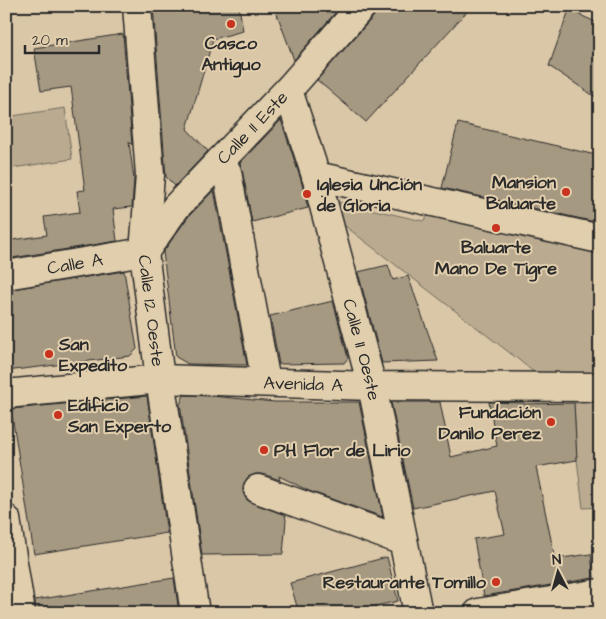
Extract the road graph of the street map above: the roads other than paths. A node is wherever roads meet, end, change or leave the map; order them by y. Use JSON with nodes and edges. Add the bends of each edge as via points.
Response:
{"nodes":[{"id":1,"x":137,"y":6,"type":"edge"},
{"id":2,"x":362,"y":6,"type":"edge"},
{"id":3,"x":288,"y":90,"type":"junction"},
{"id":4,"x":220,"y":161,"type":"junction"},
{"id":5,"x":316,"y":176,"type":"junction"},
{"id":6,"x":600,"y":239,"type":"edge"},
{"id":7,"x":144,"y":252,"type":"junction"},
{"id":8,"x":6,"y":275,"type":"edge"},
{"id":9,"x":160,"y":379,"type":"junction"},
{"id":10,"x":266,"y":382,"type":"junction"},
{"id":11,"x":372,"y":386,"type":"junction"},
{"id":12,"x":600,"y":387,"type":"edge"},
{"id":13,"x":6,"y":394,"type":"edge"},
{"id":14,"x":258,"y":489,"type":"dead end"},
{"id":15,"x":6,"y":519,"type":"edge"},
{"id":16,"x":404,"y":541,"type":"junction"},
{"id":17,"x":600,"y":593,"type":"edge"},
{"id":18,"x":21,"y":613,"type":"edge"},
{"id":19,"x":195,"y":613,"type":"edge"},
{"id":20,"x":418,"y":613,"type":"edge"},
{"id":21,"x":478,"y":613,"type":"edge"}],
"edges":[{"from":1,"to":7,"type":"street","name":"Calle 12 Oeste","via":[[150,175]]},
{"from":2,"to":3,"type":"street","name":"Calle 11 Este"},
{"from":3,"to":4,"type":"street","name":"Calle 11 Este"},
{"from":3,"to":5,"type":"street","name":"Calle 11 Oeste"},
{"from":4,"to":7,"type":"street","name":"Calle 11 Este","via":[[176,207]]},
{"from":4,"to":10,"type":"street","via":[[228,172]]},
{"from":5,"to":6,"type":"street"},
{"from":5,"to":11,"type":"street","name":"Calle 11 Oeste"},
{"from":7,"to":8,"type":"street","name":"Calle A"},
{"from":7,"to":9,"type":"street","name":"Calle 12 Oeste"},
{"from":9,"to":10,"type":"street","name":"Avenida A"},
{"from":9,"to":13,"type":"street","name":"Avenida A"},
{"from":9,"to":19,"type":"street","name":"Calle 12 Oeste"},
{"from":10,"to":11,"type":"street","name":"Avenida A"},
{"from":11,"to":12,"type":"street","name":"Avenida A"},
{"from":11,"to":16,"type":"street","name":"Calle 11 Oeste"},
{"from":14,"to":16,"type":"street"},
{"from":15,"to":18,"type":"street"},
{"from":16,"to":20,"type":"street","name":"Calle 11 Oeste"},
{"from":17,"to":21,"type":"street"}]}
